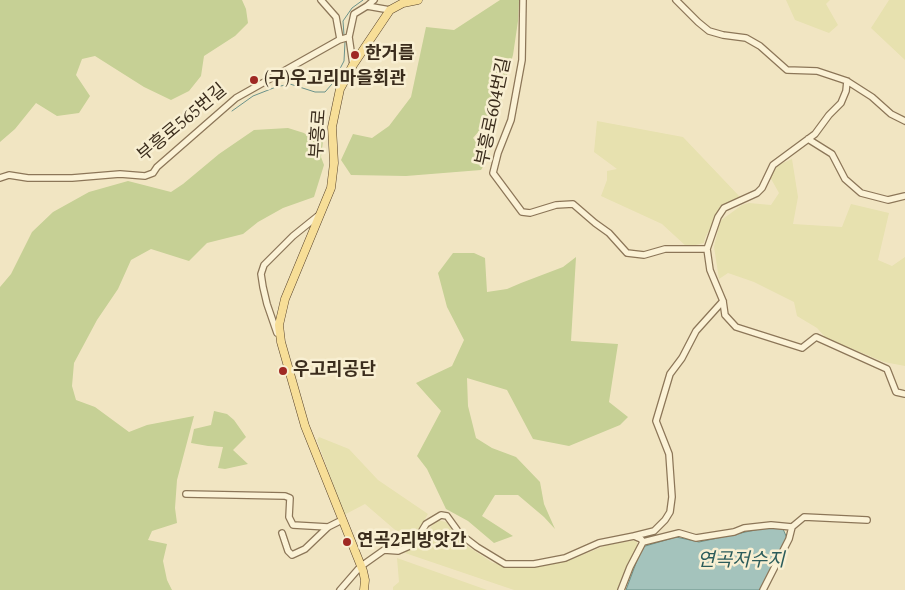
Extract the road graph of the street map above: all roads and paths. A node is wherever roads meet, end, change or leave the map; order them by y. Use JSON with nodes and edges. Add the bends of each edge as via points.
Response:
{"nodes":[{"id":1,"x":320,"y":0,"type":"edge"},
{"id":2,"x":374,"y":0,"type":"edge"},
{"id":3,"x":418,"y":0,"type":"edge"},
{"id":4,"x":523,"y":0,"type":"edge"},
{"id":5,"x":676,"y":0,"type":"edge"},
{"id":6,"x":367,"y":6,"type":"junction"},
{"id":7,"x":390,"y":10,"type":"junction"},
{"id":8,"x":344,"y":38,"type":"junction"},
{"id":9,"x":353,"y":65,"type":"junction"},
{"id":10,"x":847,"y":81,"type":"junction"},
{"id":11,"x":905,"y":121,"type":"edge"},
{"id":12,"x":808,"y":139,"type":"junction"},
{"id":13,"x":0,"y":178,"type":"edge"},
{"id":14,"x":905,"y":196,"type":"edge"},
{"id":15,"x":321,"y":214,"type":"junction"},
{"id":16,"x":707,"y":249,"type":"junction"},
{"id":17,"x":723,"y":301,"type":"junction"},
{"id":18,"x":281,"y":342,"type":"junction"},
{"id":19,"x":905,"y":394,"type":"edge"},
{"id":20,"x":186,"y":494,"type":"dead end"},
{"id":21,"x":342,"y":520,"type":"junction"},
{"id":22,"x":867,"y":520,"type":"dead end"},
{"id":23,"x":328,"y":527,"type":"junction"},
{"id":24,"x":792,"y":527,"type":"junction"},
{"id":25,"x":282,"y":533,"type":"dead end"},
{"id":26,"x":634,"y":536,"type":"junction"},
{"id":27,"x":643,"y":542,"type":"junction"},
{"id":28,"x":360,"y":566,"type":"junction"},
{"id":29,"x":340,"y":590,"type":"edge"},
{"id":30,"x":364,"y":590,"type":"edge"},
{"id":31,"x":622,"y":590,"type":"edge"},
{"id":32,"x":763,"y":590,"type":"edge"}],
"edges":[{"from":1,"to":8,"type":"street","via":[[336,17]]},
{"from":2,"to":6,"type":"street"},
{"from":3,"to":7,"type":"main road"},
{"from":4,"to":16,"type":"street","name":"부흥로604번길","via":[[522,60],[511,120],[493,173],[522,212],[573,204],[609,233],[627,253]]},
{"from":5,"to":10,"type":"street","via":[[710,31],[746,38],[787,70],[817,71]]},
{"from":6,"to":7,"type":"street"},
{"from":6,"to":8,"type":"street","via":[[354,14]]},
{"from":7,"to":9,"type":"main road","name":"부흥로"},
{"from":8,"to":9,"type":"street"},
{"from":8,"to":13,"type":"street","name":"부흥로565번길","via":[[236,98],[145,176],[28,178],[9,175]]},
{"from":9,"to":15,"type":"main road","name":"부흥로","via":[[340,88],[332,127],[334,163],[331,188]]},
{"from":10,"to":11,"type":"street"},
{"from":10,"to":12,"type":"street","via":[[841,103]]},
{"from":12,"to":14,"type":"street","via":[[832,154],[845,179],[862,193],[888,200]]},
{"from":12,"to":16,"type":"street","via":[[773,165],[757,193],[724,208]]},
{"from":15,"to":18,"type":"main road","name":"부흥로","via":[[282,310],[279,325]]},
{"from":15,"to":18,"type":"street","name":"부흥로","via":[[264,265],[266,304]]},
{"from":16,"to":17,"type":"street","via":[[710,270]]},
{"from":17,"to":19,"type":"street","via":[[725,315],[736,328],[802,348],[816,337],[887,370],[896,392]]},
{"from":17,"to":26,"type":"street","via":[[696,331],[670,374],[656,421],[669,454],[670,512],[654,531]]},
{"from":18,"to":21,"type":"main road","name":"부흥로","via":[[305,426]]},
{"from":20,"to":23,"type":"street","via":[[285,496],[290,498],[289,517],[293,525]]},
{"from":21,"to":23,"type":"street"},
{"from":21,"to":28,"type":"main road","name":"부흥로"},
{"from":22,"to":24,"type":"street","via":[[804,517]]},
{"from":23,"to":25,"type":"street","via":[[304,549],[292,555]]},
{"from":24,"to":27,"type":"street","via":[[744,528],[696,538],[679,533]]},
{"from":24,"to":32,"type":"street"},
{"from":26,"to":27,"type":"street"},
{"from":26,"to":28,"type":"street","via":[[599,544],[557,560],[505,564],[460,534],[447,516],[441,515],[426,524],[414,544],[398,551],[384,550]]},
{"from":27,"to":31,"type":"street"},
{"from":28,"to":29,"type":"street"},
{"from":28,"to":30,"type":"main road","name":"부흥로","via":[[365,580]]}]}
